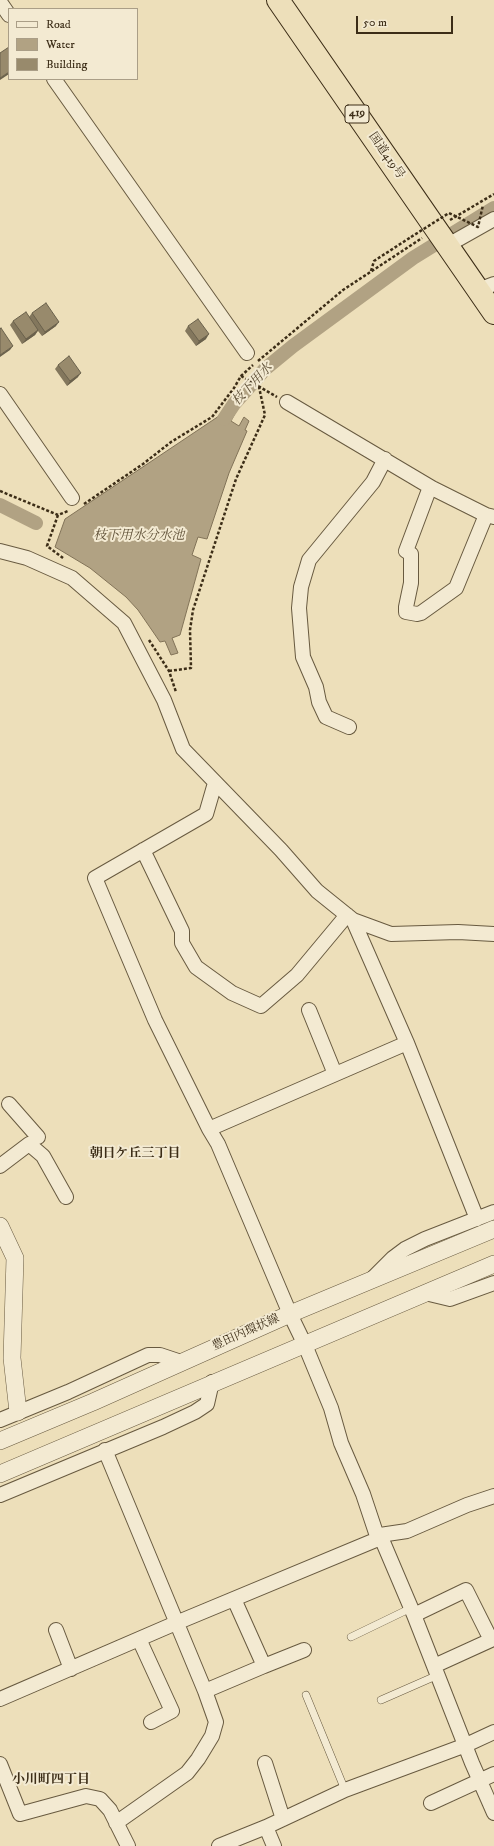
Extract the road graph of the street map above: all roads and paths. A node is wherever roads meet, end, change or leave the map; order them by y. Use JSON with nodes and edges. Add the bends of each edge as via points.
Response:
{"nodes":[{"id":1,"x":278,"y":0,"type":"edge"},
{"id":2,"x":0,"y":2,"type":"edge"},
{"id":3,"x":8,"y":14,"type":"edge"},
{"id":4,"x":55,"y":80,"type":"edge"},
{"id":5,"x":494,"y":194,"type":"edge"},
{"id":6,"x":484,"y":200,"type":"junction"},
{"id":7,"x":494,"y":219,"type":"edge"},
{"id":8,"x":445,"y":229,"type":"junction"},
{"id":9,"x":371,"y":272,"type":"junction"},
{"id":10,"x":486,"y":287,"type":"edge"},
{"id":11,"x":494,"y":313,"type":"edge"},
{"id":12,"x":247,"y":353,"type":"dead end"},
{"id":13,"x":241,"y":376,"type":"junction"},
{"id":14,"x":259,"y":387,"type":"junction"},
{"id":15,"x":264,"y":389,"type":"dead end"},
{"id":16,"x":0,"y":394,"type":"edge"},
{"id":17,"x":287,"y":402,"type":"dead end"},
{"id":18,"x":385,"y":459,"type":"junction"},
{"id":19,"x":430,"y":487,"type":"junction"},
{"id":20,"x":0,"y":491,"type":"edge"},
{"id":21,"x":74,"y":505,"type":"junction"},
{"id":22,"x":58,"y":515,"type":"junction"},
{"id":23,"x":490,"y":516,"type":"edge"},
{"id":24,"x":0,"y":551,"type":"edge"},
{"id":25,"x":65,"y":560,"type":"dead end"},
{"id":26,"x":149,"y":639,"type":"dead end"},
{"id":27,"x":170,"y":671,"type":"junction"},
{"id":28,"x":176,"y":693,"type":"dead end"},
{"id":29,"x":349,"y":727,"type":"dead end"},
{"id":30,"x":215,"y":783,"type":"junction"},
{"id":31,"x":143,"y":850,"type":"junction"},
{"id":32,"x":350,"y":918,"type":"junction"},
{"id":33,"x":494,"y":934,"type":"edge"},
{"id":34,"x":309,"y":1010,"type":"dead end"},
{"id":35,"x":407,"y":1043,"type":"junction"},
{"id":36,"x":335,"y":1074,"type":"junction"},
{"id":37,"x":9,"y":1104,"type":"dead end"},
{"id":38,"x":209,"y":1129,"type":"junction"},
{"id":39,"x":37,"y":1138,"type":"junction"},
{"id":40,"x":0,"y":1166,"type":"edge"},
{"id":41,"x":66,"y":1197,"type":"dead end"},
{"id":42,"x":494,"y":1212,"type":"edge"},
{"id":43,"x":477,"y":1219,"type":"junction"},
{"id":44,"x":0,"y":1226,"type":"edge"},
{"id":45,"x":494,"y":1229,"type":"edge"},
{"id":46,"x":494,"y":1264,"type":"edge"},
{"id":47,"x":371,"y":1280,"type":"junction"},
{"id":48,"x":494,"y":1283,"type":"edge"},
{"id":49,"x":425,"y":1293,"type":"junction"},
{"id":50,"x":290,"y":1314,"type":"junction"},
{"id":51,"x":305,"y":1345,"type":"junction"},
{"id":52,"x":181,"y":1362,"type":"junction"},
{"id":53,"x":212,"y":1382,"type":"junction"},
{"id":54,"x":18,"y":1412,"type":"junction"},
{"id":55,"x":0,"y":1420,"type":"edge"},
{"id":56,"x":0,"y":1440,"type":"edge"},
{"id":57,"x":105,"y":1450,"type":"junction"},
{"id":58,"x":23,"y":1464,"type":"junction"},
{"id":59,"x":59,"y":1470,"type":"junction"},
{"id":60,"x":0,"y":1474,"type":"edge"},
{"id":61,"x":0,"y":1495,"type":"edge"},
{"id":62,"x":494,"y":1496,"type":"edge"},
{"id":63,"x":379,"y":1537,"type":"junction"},
{"id":64,"x":234,"y":1599,"type":"junction"},
{"id":65,"x":413,"y":1612,"type":"junction"},
{"id":66,"x":176,"y":1623,"type":"junction"},
{"id":67,"x":56,"y":1630,"type":"dead end"},
{"id":68,"x":351,"y":1637,"type":"dead end"},
{"id":69,"x":139,"y":1639,"type":"junction"},
{"id":70,"x":304,"y":1650,"type":"dead end"},
{"id":71,"x":264,"y":1666,"type":"junction"},
{"id":72,"x":71,"y":1669,"type":"junction"},
{"id":73,"x":436,"y":1670,"type":"junction"},
{"id":74,"x":205,"y":1692,"type":"junction"},
{"id":75,"x":306,"y":1695,"type":"dead end"},
{"id":76,"x":0,"y":1699,"type":"edge"},
{"id":77,"x":381,"y":1700,"type":"dead end"},
{"id":78,"x":151,"y":1722,"type":"dead end"},
{"id":79,"x":494,"y":1732,"type":"edge"},
{"id":80,"x":466,"y":1745,"type":"junction"},
{"id":81,"x":265,"y":1763,"type":"dead end"},
{"id":82,"x":0,"y":1764,"type":"edge"},
{"id":83,"x":494,"y":1774,"type":"edge"},
{"id":84,"x":479,"y":1780,"type":"junction"},
{"id":85,"x":345,"y":1790,"type":"junction"},
{"id":86,"x":431,"y":1803,"type":"dead end"},
{"id":87,"x":494,"y":1813,"type":"edge"},
{"id":88,"x":283,"y":1819,"type":"junction"},
{"id":89,"x":116,"y":1823,"type":"junction"},
{"id":90,"x":266,"y":1827,"type":"junction"},
{"id":91,"x":128,"y":1846,"type":"edge"},
{"id":92,"x":219,"y":1846,"type":"edge"},
{"id":93,"x":274,"y":1846,"type":"edge"}],
"edges":[{"from":1,"to":8,"type":"highway","name":"国道419号","number":"419"},
{"from":2,"to":3,"type":"street"},
{"from":4,"to":12,"type":"street"},
{"from":5,"to":6,"type":"path"},
{"from":6,"to":8,"type":"path"},
{"from":6,"to":8,"type":"path","bridge":true,"via":[[478,227]]},
{"from":7,"to":8,"type":"street"},
{"from":8,"to":9,"type":"path"},
{"from":8,"to":9,"type":"path","bridge":true,"via":[[411,237],[374,262]]},
{"from":8,"to":10,"type":"highway","name":"国道419号","number":"419"},
{"from":9,"to":13,"type":"path","via":[[343,290]]},
{"from":10,"to":11,"type":"highway","name":"国道419号","number":"419"},
{"from":13,"to":14,"type":"path"},
{"from":13,"to":21,"type":"path","via":[[212,417],[171,442],[143,464]]},
{"from":14,"to":15,"type":"path"},
{"from":14,"to":27,"type":"path","via":[[265,415],[236,479],[193,610],[190,630],[191,668]]},
{"from":16,"to":21,"type":"street"},
{"from":17,"to":18,"type":"street"},
{"from":18,"to":19,"type":"street"},
{"from":18,"to":29,"type":"street","via":[[373,482],[309,560],[301,587],[299,608],[303,657],[326,717]]},
{"from":19,"to":23,"type":"street"},
{"from":19,"to":23,"type":"street","via":[[406,551],[411,554],[411,583],[406,612],[420,613],[456,588]]},
{"from":20,"to":22,"type":"path"},
{"from":21,"to":22,"type":"path"},
{"from":22,"to":25,"type":"path","via":[[47,546]]},
{"from":24,"to":30,"type":"street","via":[[27,558],[72,578],[124,623],[164,700],[183,749]]},
{"from":26,"to":27,"type":"path"},
{"from":27,"to":28,"type":"path"},
{"from":30,"to":31,"type":"street","via":[[206,814]]},
{"from":30,"to":32,"type":"street","via":[[317,891]]},
{"from":31,"to":32,"type":"street","via":[[182,931],[182,943],[196,966],[232,993],[261,1006],[297,975]]},
{"from":31,"to":38,"type":"street","via":[[95,878],[155,1020]]},
{"from":32,"to":33,"type":"street","via":[[391,934]]},
{"from":32,"to":35,"type":"street"},
{"from":34,"to":36,"type":"street"},
{"from":35,"to":36,"type":"street"},
{"from":35,"to":43,"type":"street"},
{"from":36,"to":38,"type":"street"},
{"from":37,"to":39,"type":"street"},
{"from":38,"to":50,"type":"street","via":[[218,1144]]},
{"from":39,"to":40,"type":"street"},
{"from":39,"to":41,"type":"street"},
{"from":42,"to":43,"type":"street"},
{"from":43,"to":47,"type":"street","via":[[405,1249]]},
{"from":44,"to":54,"type":"street","via":[[15,1258],[12,1358]]},
{"from":45,"to":47,"type":"street","name":"豊田内環状線"},
{"from":46,"to":49,"type":"street"},
{"from":47,"to":50,"type":"street","name":"豊田内環状線"},
{"from":48,"to":49,"type":"street","via":[[450,1299]]},
{"from":49,"to":51,"type":"street"},
{"from":50,"to":51,"type":"street"},
{"from":50,"to":52,"type":"street","name":"豊田内環状線"},
{"from":51,"to":53,"type":"street"},
{"from":51,"to":63,"type":"street"},
{"from":52,"to":54,"type":"street","via":[[160,1355],[148,1355]]},
{"from":52,"to":56,"type":"street","name":"豊田内環状線"},
{"from":53,"to":57,"type":"street","via":[[207,1404],[163,1427]]},
{"from":53,"to":58,"type":"street"},
{"from":54,"to":55,"type":"street"},
{"from":57,"to":59,"type":"street"},
{"from":57,"to":66,"type":"street"},
{"from":58,"to":59,"type":"street","via":[[45,1471]]},
{"from":58,"to":60,"type":"street"},
{"from":59,"to":61,"type":"street"},
{"from":62,"to":63,"type":"street","via":[[408,1531]]},
{"from":63,"to":64,"type":"street"},
{"from":63,"to":65,"type":"street"},
{"from":64,"to":66,"type":"street"},
{"from":64,"to":71,"type":"street"},
{"from":65,"to":68,"type":"lane"},
{"from":65,"to":73,"type":"street"},
{"from":65,"to":73,"type":"street","via":[[466,1590],[491,1640]]},
{"from":66,"to":69,"type":"street"},
{"from":66,"to":74,"type":"street"},
{"from":67,"to":72,"type":"street"},
{"from":69,"to":72,"type":"street"},
{"from":69,"to":78,"type":"street","via":[[172,1710]]},
{"from":70,"to":71,"type":"street"},
{"from":71,"to":74,"type":"street"},
{"from":72,"to":76,"type":"street"},
{"from":73,"to":77,"type":"lane"},
{"from":73,"to":80,"type":"street"},
{"from":74,"to":89,"type":"street","via":[[216,1722],[212,1736],[198,1760],[186,1773]]},
{"from":75,"to":85,"type":"lane"},
{"from":79,"to":80,"type":"street"},
{"from":80,"to":84,"type":"street"},
{"from":80,"to":85,"type":"street"},
{"from":81,"to":88,"type":"street"},
{"from":82,"to":89,"type":"street","via":[[20,1814],[86,1796],[100,1799],[110,1810]]},
{"from":83,"to":84,"type":"street"},
{"from":84,"to":86,"type":"street"},
{"from":84,"to":87,"type":"street"},
{"from":85,"to":88,"type":"street"},
{"from":88,"to":90,"type":"street"},
{"from":89,"to":91,"type":"street"},
{"from":90,"to":92,"type":"street"},
{"from":90,"to":93,"type":"street"}]}
